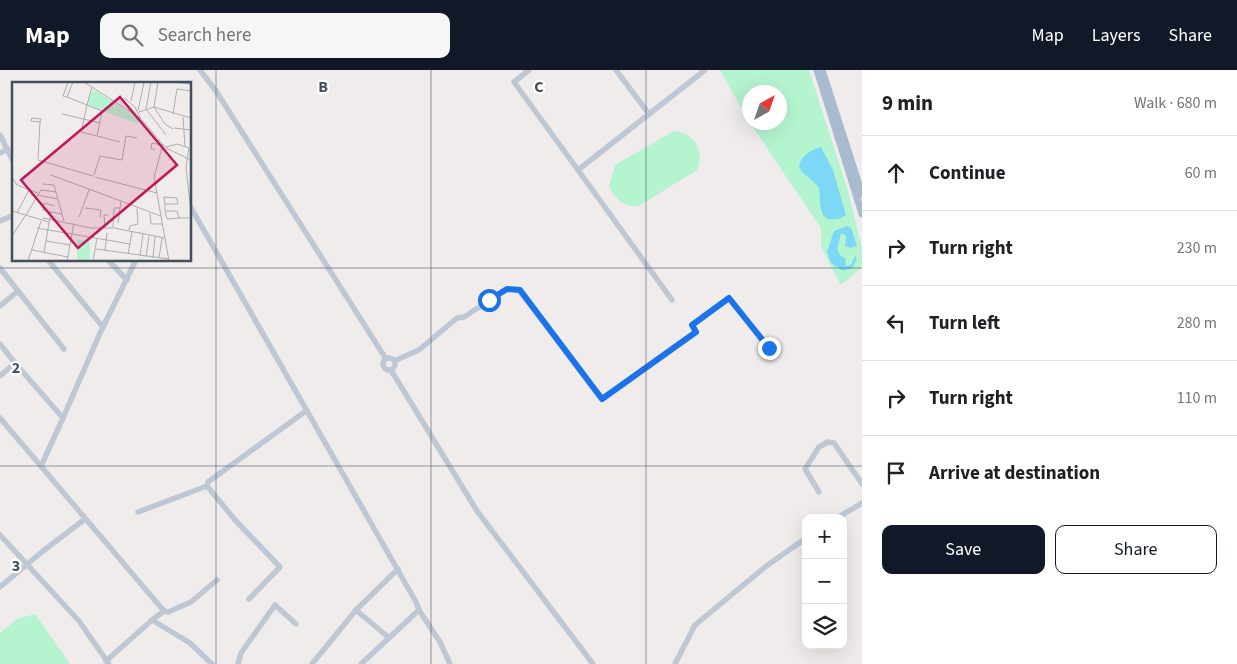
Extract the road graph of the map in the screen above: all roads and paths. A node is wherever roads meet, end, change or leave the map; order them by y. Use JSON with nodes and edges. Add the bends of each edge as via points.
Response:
{"nodes":[{"id":1,"x":200,"y":70,"type":"edge"},
{"id":2,"x":529,"y":70,"type":"edge"},
{"id":3,"x":616,"y":70,"type":"edge"},
{"id":4,"x":705,"y":70,"type":"edge"},
{"id":5,"x":817,"y":70,"type":"edge"},
{"id":6,"x":822,"y":70,"type":"edge"},
{"id":7,"x":649,"y":114,"type":"junction"},
{"id":8,"x":0,"y":134,"type":"edge"},
{"id":9,"x":8,"y":149,"type":"junction"},
{"id":10,"x":0,"y":153,"type":"edge"},
{"id":11,"x":12,"y":158,"type":"edge"},
{"id":12,"x":578,"y":170,"type":"junction"},
{"id":13,"x":862,"y":194,"type":"edge"},
{"id":14,"x":191,"y":208,"type":"edge"},
{"id":15,"x":862,"y":214,"type":"edge"},
{"id":16,"x":12,"y":216,"type":"edge"},
{"id":17,"x":0,"y":221,"type":"edge"},
{"id":18,"x":49,"y":261,"type":"edge"},
{"id":19,"x":109,"y":261,"type":"edge"},
{"id":20,"x":136,"y":261,"type":"edge"},
{"id":21,"x":0,"y":268,"type":"edge"},
{"id":22,"x":127,"y":280,"type":"junction"},
{"id":23,"x":18,"y":291,"type":"junction"},
{"id":24,"x":672,"y":300,"type":"dead end"},
{"id":25,"x":0,"y":306,"type":"edge"},
{"id":26,"x":103,"y":327,"type":"junction"},
{"id":27,"x":0,"y":344,"type":"edge"},
{"id":28,"x":64,"y":349,"type":"dead end"},
{"id":29,"x":774,"y":355,"type":"dead end"},
{"id":30,"x":386,"y":359,"type":"junction"},
{"id":31,"x":394,"y":361,"type":"junction"},
{"id":32,"x":15,"y":363,"type":"junction"},
{"id":33,"x":391,"y":370,"type":"junction"},
{"id":34,"x":0,"y":376,"type":"edge"},
{"id":35,"x":306,"y":411,"type":"junction"},
{"id":36,"x":0,"y":418,"type":"edge"},
{"id":37,"x":63,"y":418,"type":"junction"},
{"id":38,"x":41,"y":466,"type":"junction"},
{"id":39,"x":862,"y":484,"type":"edge"},
{"id":40,"x":207,"y":486,"type":"junction"},
{"id":41,"x":819,"y":492,"type":"dead end"},
{"id":42,"x":862,"y":503,"type":"edge"},
{"id":43,"x":138,"y":512,"type":"dead end"},
{"id":44,"x":844,"y":514,"type":"edge"},
{"id":45,"x":85,"y":519,"type":"junction"},
{"id":46,"x":0,"y":535,"type":"edge"},
{"id":47,"x":802,"y":541,"type":"edge"},
{"id":48,"x":26,"y":565,"type":"junction"},
{"id":49,"x":398,"y":569,"type":"junction"},
{"id":50,"x":218,"y":580,"type":"dead end"},
{"id":51,"x":0,"y":588,"type":"edge"},
{"id":52,"x":249,"y":599,"type":"dead end"},
{"id":53,"x":164,"y":610,"type":"junction"},
{"id":54,"x":356,"y":610,"type":"junction"},
{"id":55,"x":419,"y":610,"type":"junction"},
{"id":56,"x":152,"y":620,"type":"junction"},
{"id":57,"x":296,"y":624,"type":"dead end"},
{"id":58,"x":388,"y":637,"type":"junction"},
{"id":59,"x":108,"y":663,"type":"edge"},
{"id":60,"x":212,"y":664,"type":"edge"},
{"id":61,"x":238,"y":664,"type":"edge"},
{"id":62,"x":312,"y":664,"type":"edge"},
{"id":63,"x":361,"y":664,"type":"edge"},
{"id":64,"x":450,"y":664,"type":"edge"},
{"id":65,"x":593,"y":664,"type":"edge"},
{"id":66,"x":675,"y":664,"type":"edge"}],
"edges":[{"from":1,"to":30,"type":"street","via":[[216,90]]},
{"from":2,"to":12,"type":"street","via":[[514,82]]},
{"from":3,"to":7,"type":"street"},
{"from":4,"to":7,"type":"street"},
{"from":5,"to":15,"type":"main road"},
{"from":6,"to":13,"type":"main road"},
{"from":7,"to":12,"type":"street"},
{"from":8,"to":9,"type":"street"},
{"from":9,"to":10,"type":"street"},
{"from":9,"to":11,"type":"street"},
{"from":12,"to":24,"type":"street"},
{"from":14,"to":35,"type":"street"},
{"from":16,"to":17,"type":"street"},
{"from":18,"to":26,"type":"street"},
{"from":19,"to":22,"type":"street"},
{"from":20,"to":22,"type":"street"},
{"from":21,"to":23,"type":"street"},
{"from":22,"to":26,"type":"street"},
{"from":23,"to":25,"type":"street"},
{"from":23,"to":28,"type":"street"},
{"from":26,"to":37,"type":"street"},
{"from":27,"to":32,"type":"street"},
{"from":29,"to":31,"type":"street","via":[[729,298],[692,325],[696,332],[602,399],[520,290],[507,289],[464,317],[457,318],[419,350]]},
{"from":30,"to":31,"type":"street"},
{"from":30,"to":33,"type":"street","via":[[384,368]]},
{"from":31,"to":33,"type":"street","via":[[395,366]]},
{"from":32,"to":34,"type":"street"},
{"from":32,"to":37,"type":"street"},
{"from":33,"to":65,"type":"street","via":[[478,511]]},
{"from":35,"to":40,"type":"street","via":[[208,482]]},
{"from":35,"to":49,"type":"street"},
{"from":36,"to":38,"type":"street"},
{"from":37,"to":38,"type":"street"},
{"from":38,"to":45,"type":"street"},
{"from":39,"to":41,"type":"street","via":[[834,443],[828,442],[819,447],[805,470]]},
{"from":40,"to":43,"type":"street"},
{"from":40,"to":52,"type":"street","via":[[280,567]]},
{"from":42,"to":44,"type":"street"},
{"from":45,"to":48,"type":"street"},
{"from":45,"to":53,"type":"street"},
{"from":46,"to":48,"type":"street"},
{"from":47,"to":66,"type":"street","via":[[695,625]]},
{"from":48,"to":51,"type":"street"},
{"from":48,"to":59,"type":"street","via":[[79,621]]},
{"from":49,"to":54,"type":"street"},
{"from":49,"to":55,"type":"street"},
{"from":50,"to":53,"type":"street","via":[[191,602],[168,612]]},
{"from":53,"to":56,"type":"street"},
{"from":54,"to":58,"type":"street"},
{"from":54,"to":62,"type":"street"},
{"from":55,"to":58,"type":"street"},
{"from":55,"to":64,"type":"street"},
{"from":56,"to":59,"type":"street"},
{"from":56,"to":60,"type":"street","via":[[190,643]]},
{"from":57,"to":61,"type":"street","via":[[275,605],[241,653]]},
{"from":58,"to":63,"type":"street"}]}
